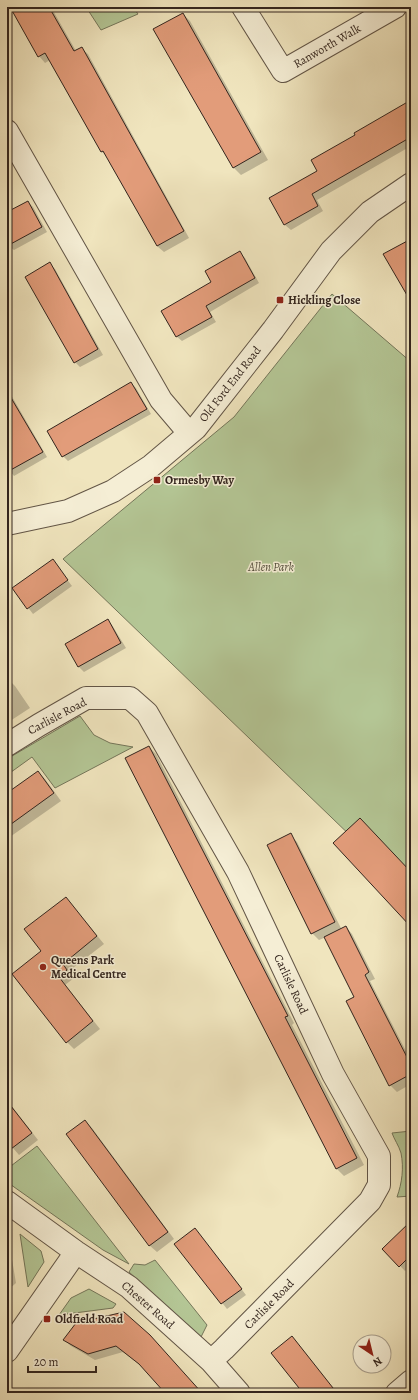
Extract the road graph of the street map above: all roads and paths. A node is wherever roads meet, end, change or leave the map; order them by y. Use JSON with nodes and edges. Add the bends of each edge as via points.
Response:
{"nodes":[{"id":1,"x":243,"y":7,"type":"edge"},
{"id":2,"x":395,"y":7,"type":"edge"},
{"id":3,"x":7,"y":131,"type":"edge"},
{"id":4,"x":13,"y":156,"type":"edge"},
{"id":5,"x":411,"y":184,"type":"edge"},
{"id":6,"x":189,"y":433,"type":"junction"},
{"id":7,"x":7,"y":524,"type":"edge"},
{"id":8,"x":7,"y":745,"type":"edge"},
{"id":9,"x":7,"y":1202,"type":"edge"},
{"id":10,"x":76,"y":1252,"type":"junction"},
{"id":11,"x":7,"y":1351,"type":"edge"},
{"id":12,"x":211,"y":1361,"type":"junction"},
{"id":13,"x":411,"y":1381,"type":"edge"},
{"id":14,"x":239,"y":1393,"type":"edge"},
{"id":15,"x":397,"y":1393,"type":"edge"}],
"edges":[{"from":1,"to":2,"type":"street","name":"Ranworth Walk","via":[[283,71]]},
{"from":3,"to":4,"type":"street"},
{"from":4,"to":6,"type":"street","via":[[161,400]]},
{"from":5,"to":6,"type":"street","name":"Old Ford End Road","via":[[370,212],[331,251],[243,368],[196,428]]},
{"from":6,"to":7,"type":"street","name":"Old Ford End Road","via":[[151,466],[113,491],[68,511]]},
{"from":8,"to":12,"type":"street","name":"Carlisle Road","via":[[86,698],[130,698],[148,713],[238,872],[333,1074],[379,1156],[379,1185],[370,1201]]},
{"from":9,"to":10,"type":"street","name":"Chester Road"},
{"from":10,"to":11,"type":"street"},
{"from":10,"to":12,"type":"street","name":"Chester Road","via":[[130,1287]]},
{"from":12,"to":14,"type":"street","name":"Chester Road"},
{"from":13,"to":15,"type":"street"}]}
